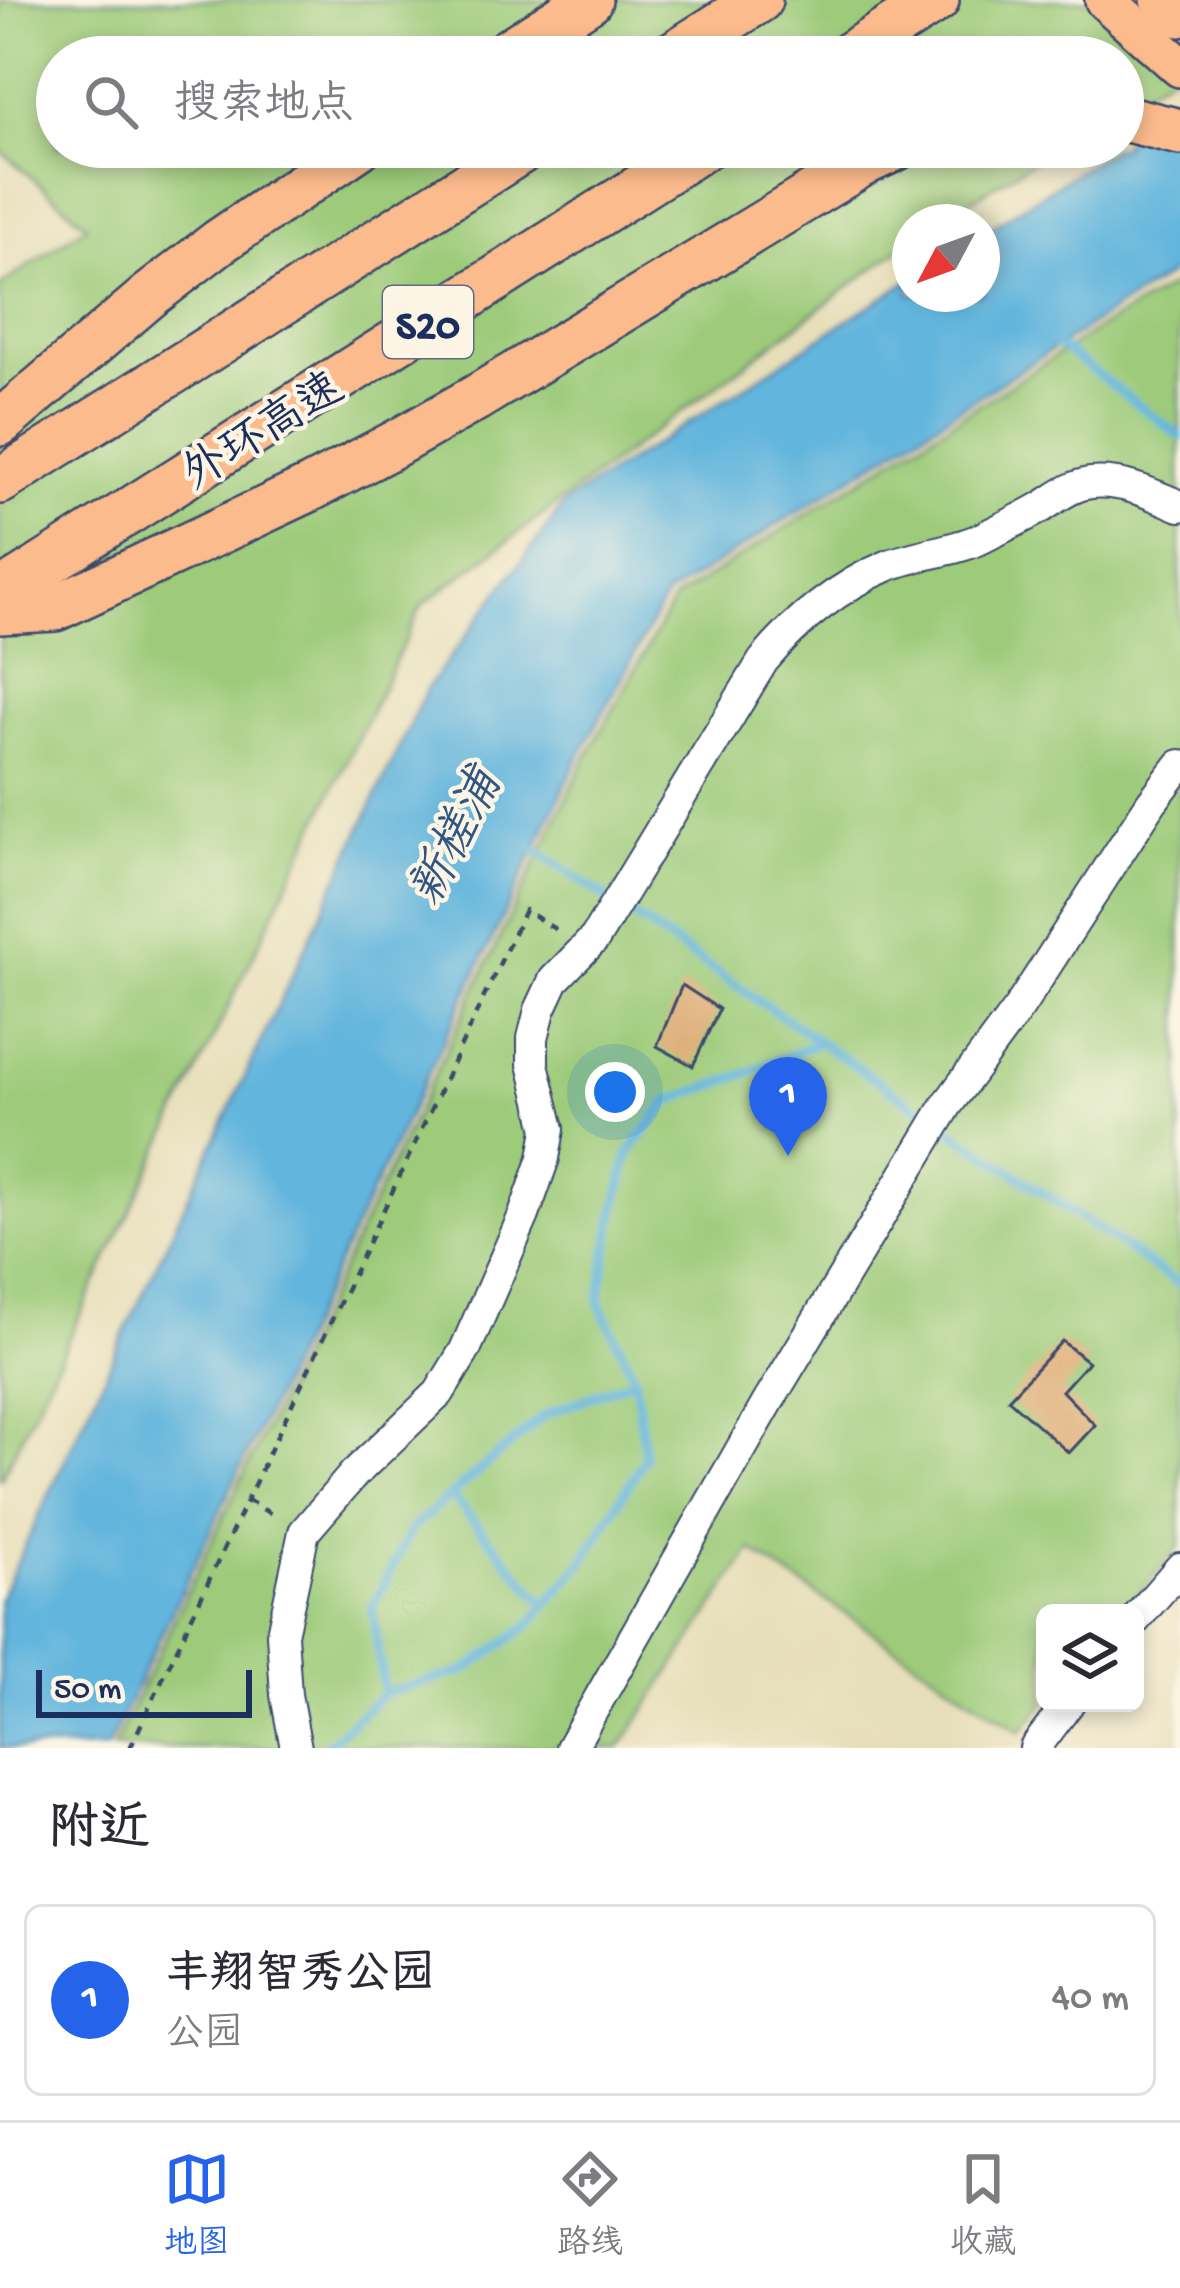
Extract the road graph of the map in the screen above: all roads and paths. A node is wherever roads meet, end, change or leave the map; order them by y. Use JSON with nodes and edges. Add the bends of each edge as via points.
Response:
{"nodes":[{"id":1,"x":589,"y":0,"type":"edge"},
{"id":2,"x":759,"y":0,"type":"edge"},
{"id":3,"x":936,"y":0,"type":"edge"},
{"id":4,"x":1105,"y":0,"type":"edge"},
{"id":5,"x":1161,"y":0,"type":"edge"},
{"id":6,"x":1180,"y":17,"type":"edge"},
{"id":7,"x":533,"y":36,"type":"edge"},
{"id":8,"x":702,"y":36,"type":"edge"},
{"id":9,"x":879,"y":36,"type":"edge"},
{"id":10,"x":1180,"y":67,"type":"edge"},
{"id":11,"x":1144,"y":123,"type":"edge"},
{"id":12,"x":1180,"y":132,"type":"edge"},
{"id":13,"x":328,"y":168,"type":"edge"},
{"id":14,"x":494,"y":168,"type":"edge"},
{"id":15,"x":671,"y":168,"type":"edge"},
{"id":16,"x":856,"y":168,"type":"edge"},
{"id":17,"x":0,"y":423,"type":"edge"},
{"id":18,"x":0,"y":482,"type":"edge"},
{"id":19,"x":1180,"y":506,"type":"edge"},
{"id":20,"x":0,"y":593,"type":"edge"},
{"id":21,"x":0,"y":611,"type":"edge"},
{"id":22,"x":1180,"y":765,"type":"edge"},
{"id":23,"x":584,"y":948,"type":"junction"},
{"id":24,"x":247,"y":1500,"type":"junction"},
{"id":25,"x":304,"y":1532,"type":"junction"},
{"id":26,"x":1180,"y":1568,"type":"edge"},
{"id":27,"x":1144,"y":1610,"type":"edge"},
{"id":28,"x":1062,"y":1712,"type":"edge"},
{"id":29,"x":130,"y":1748,"type":"edge"},
{"id":30,"x":296,"y":1748,"type":"edge"},
{"id":31,"x":571,"y":1748,"type":"edge"},
{"id":32,"x":1035,"y":1748,"type":"edge"}],
"edges":[{"from":1,"to":7,"type":"highway"},
{"from":2,"to":8,"type":"highway"},
{"from":3,"to":9,"type":"highway"},
{"from":4,"to":10,"type":"main road"},
{"from":5,"to":6,"type":"main road"},
{"from":11,"to":12,"type":"highway"},
{"from":13,"to":17,"type":"highway","via":[[149,296]]},
{"from":14,"to":18,"type":"highway","name":"外环高速","number":"S20"},
{"from":15,"to":20,"type":"highway","name":"外环高速","number":"S20"},
{"from":16,"to":21,"type":"highway","via":[[311,488],[55,608]]},
{"from":19,"to":23,"type":"street","via":[[1139,489],[1087,483],[971,543],[888,566],[814,609],[763,661]]},
{"from":22,"to":31,"type":"street","via":[[947,1105]]},
{"from":23,"to":24,"type":"path","via":[[525,910]]},
{"from":23,"to":25,"type":"street","via":[[540,1010],[533,1064],[549,1129],[544,1158],[465,1350],[439,1393]]},
{"from":24,"to":25,"type":"path"},
{"from":24,"to":29,"type":"path"},
{"from":25,"to":30,"type":"street","via":[[282,1634]]},
{"from":26,"to":27,"type":"street"},
{"from":28,"to":32,"type":"street"}]}
